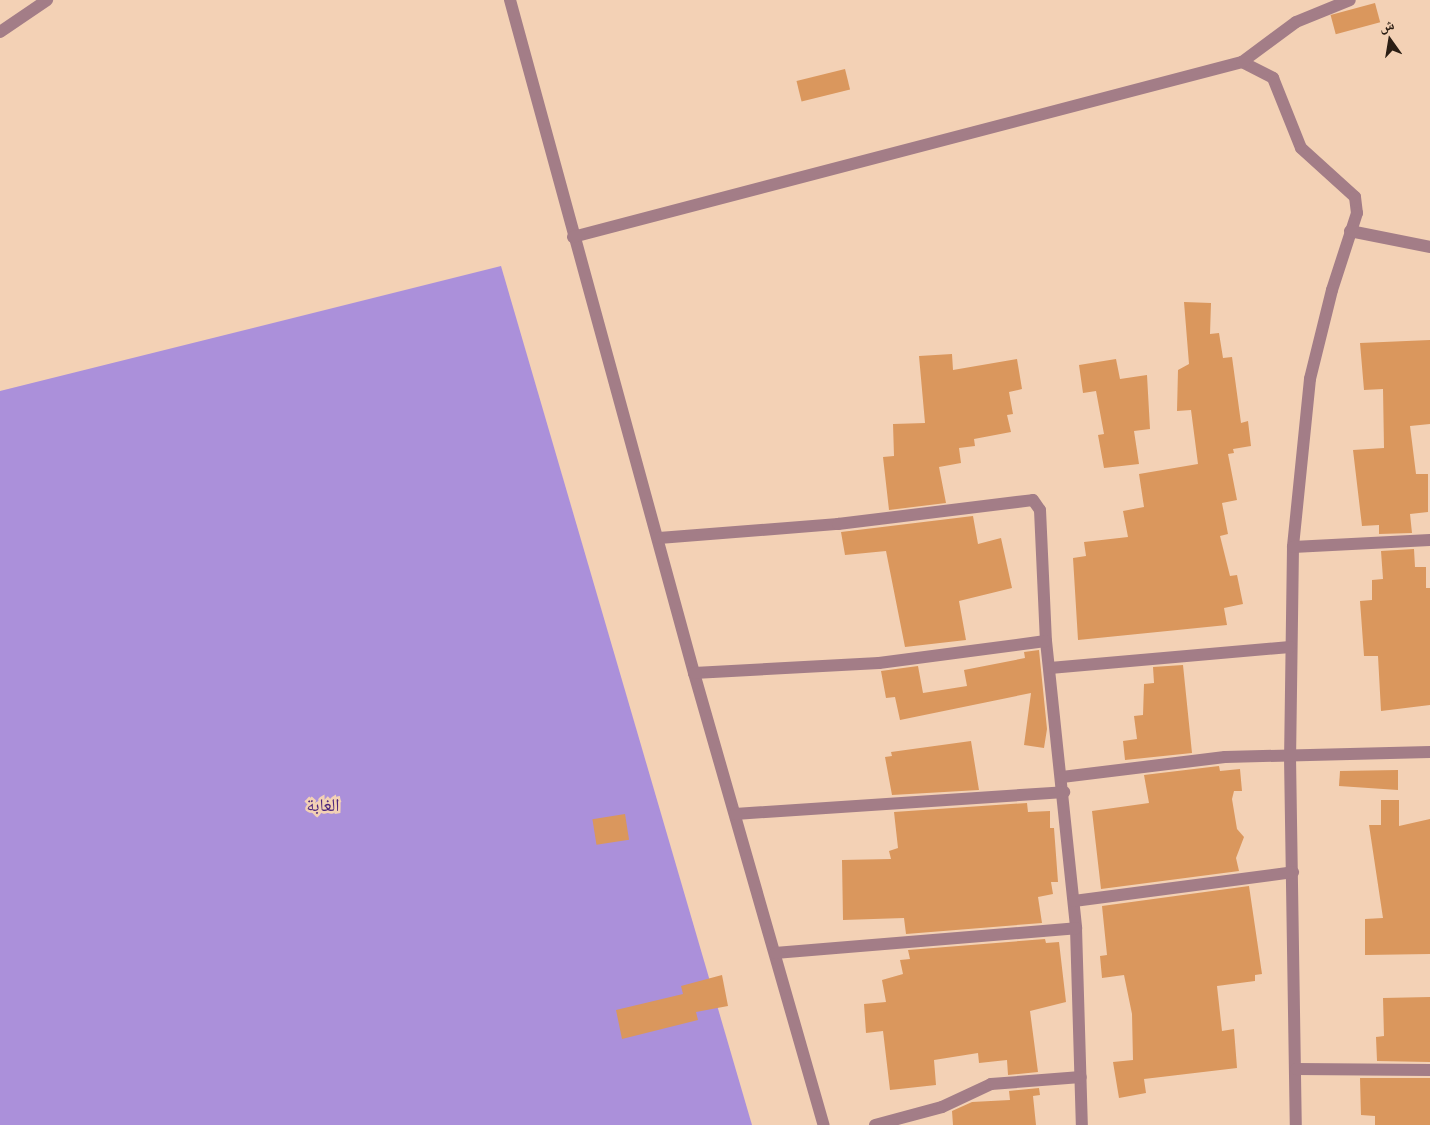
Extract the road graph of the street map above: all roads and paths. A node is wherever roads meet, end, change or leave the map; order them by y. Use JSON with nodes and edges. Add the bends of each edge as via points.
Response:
{"nodes":[{"id":1,"x":47,"y":0,"type":"edge"},
{"id":2,"x":510,"y":0,"type":"edge"},
{"id":3,"x":1350,"y":0,"type":"edge"},
{"id":4,"x":0,"y":32,"type":"edge"},
{"id":5,"x":1242,"y":62,"type":"junction"},
{"id":6,"x":1350,"y":231,"type":"junction"},
{"id":7,"x":573,"y":237,"type":"junction"},
{"id":8,"x":1430,"y":247,"type":"edge"},
{"id":9,"x":660,"y":538,"type":"junction"},
{"id":10,"x":1430,"y":540,"type":"edge"},
{"id":11,"x":1293,"y":548,"type":"junction"},
{"id":12,"x":1046,"y":641,"type":"junction"},
{"id":13,"x":1290,"y":648,"type":"junction"},
{"id":14,"x":1050,"y":668,"type":"junction"},
{"id":15,"x":694,"y":673,"type":"junction"},
{"id":16,"x":1430,"y":752,"type":"edge"},
{"id":17,"x":1290,"y":758,"type":"junction"},
{"id":18,"x":1062,"y":777,"type":"junction"},
{"id":19,"x":1064,"y":792,"type":"junction"},
{"id":20,"x":735,"y":814,"type":"junction"},
{"id":21,"x":1293,"y":872,"type":"junction"},
{"id":22,"x":1074,"y":901,"type":"junction"},
{"id":23,"x":1076,"y":928,"type":"junction"},
{"id":24,"x":775,"y":953,"type":"junction"},
{"id":25,"x":1296,"y":1069,"type":"junction"},
{"id":26,"x":1430,"y":1070,"type":"edge"},
{"id":27,"x":1081,"y":1077,"type":"junction"},
{"id":28,"x":824,"y":1125,"type":"edge"},
{"id":29,"x":876,"y":1125,"type":"edge"},
{"id":30,"x":1082,"y":1125,"type":"edge"},
{"id":31,"x":1296,"y":1125,"type":"edge"}],
"edges":[{"from":1,"to":4,"type":"street"},
{"from":2,"to":7,"type":"street"},
{"from":3,"to":5,"type":"street","via":[[1296,22]]},
{"from":5,"to":6,"type":"street","via":[[1273,78],[1300,148],[1355,197],[1357,214]]},
{"from":5,"to":7,"type":"street"},
{"from":6,"to":8,"type":"street"},
{"from":6,"to":11,"type":"street","via":[[1310,378]]},
{"from":7,"to":9,"type":"street"},
{"from":9,"to":12,"type":"street","via":[[838,524],[1033,500],[1040,510]]},
{"from":9,"to":15,"type":"street"},
{"from":10,"to":11,"type":"street"},
{"from":11,"to":13,"type":"street"},
{"from":12,"to":14,"type":"street"},
{"from":12,"to":15,"type":"street","via":[[879,663]]},
{"from":13,"to":14,"type":"street"},
{"from":13,"to":17,"type":"street"},
{"from":14,"to":18,"type":"street"},
{"from":15,"to":20,"type":"street"},
{"from":16,"to":17,"type":"street"},
{"from":17,"to":18,"type":"street","via":[[1225,757]]},
{"from":17,"to":21,"type":"street"},
{"from":18,"to":19,"type":"street"},
{"from":19,"to":20,"type":"street"},
{"from":19,"to":22,"type":"street"},
{"from":20,"to":24,"type":"street"},
{"from":21,"to":22,"type":"street"},
{"from":21,"to":25,"type":"street"},
{"from":22,"to":23,"type":"street"},
{"from":23,"to":24,"type":"street"},
{"from":23,"to":27,"type":"street"},
{"from":24,"to":28,"type":"street"},
{"from":25,"to":26,"type":"street"},
{"from":25,"to":31,"type":"street"},
{"from":27,"to":29,"type":"street","via":[[990,1084],[942,1107]]},
{"from":27,"to":30,"type":"street"}]}
